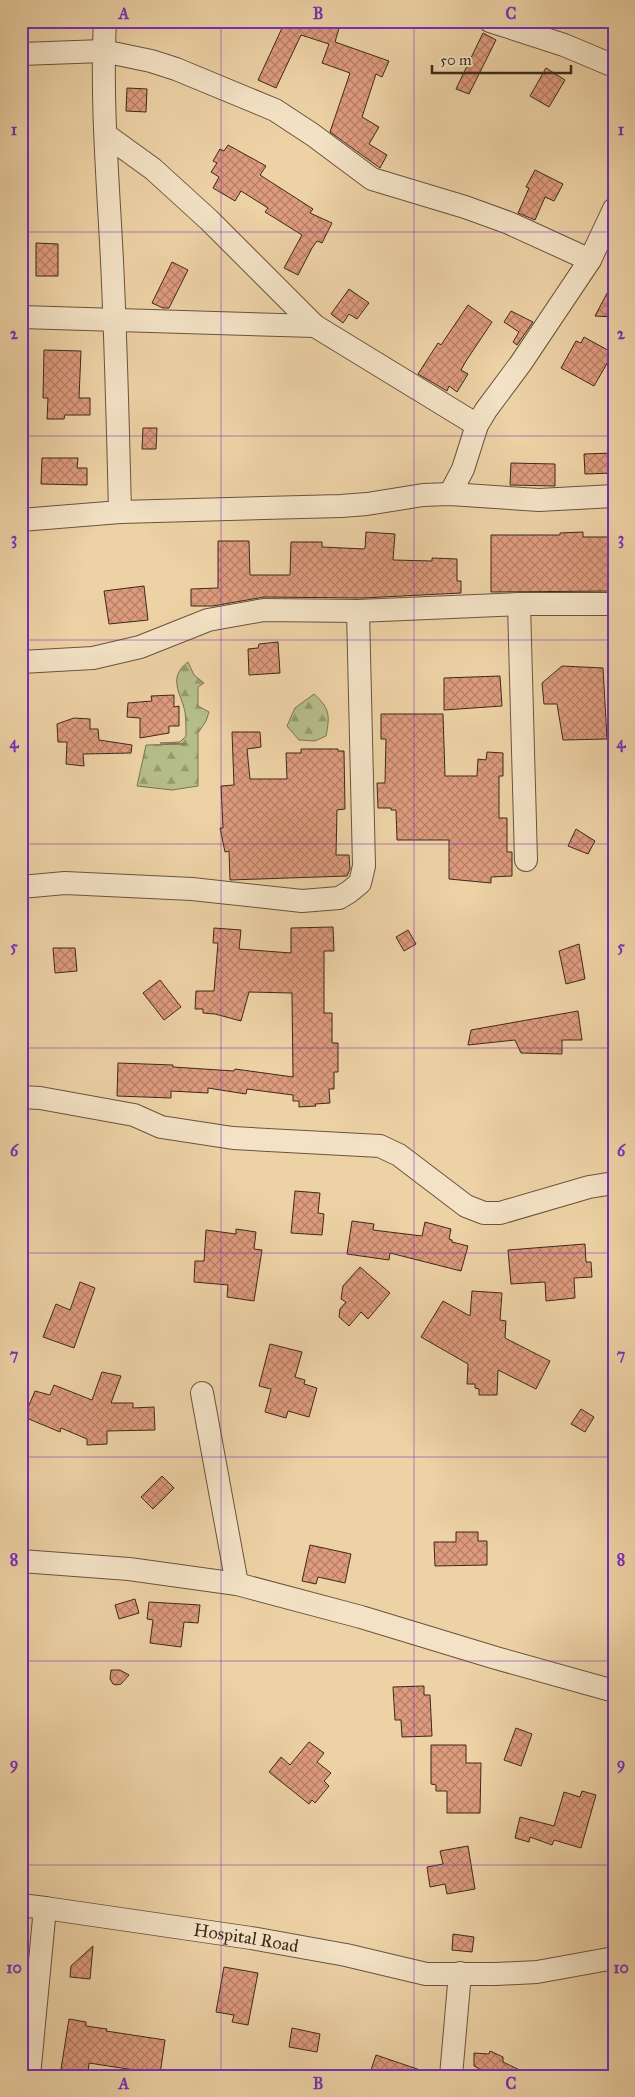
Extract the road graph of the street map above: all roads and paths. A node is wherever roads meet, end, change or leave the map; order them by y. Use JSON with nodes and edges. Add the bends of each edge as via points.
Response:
{"nodes":[{"id":1,"x":105,"y":21,"type":"edge"},
{"id":2,"x":490,"y":21,"type":"edge"},
{"id":3,"x":103,"y":51,"type":"junction"},
{"id":4,"x":21,"y":54,"type":"edge"},
{"id":5,"x":614,"y":66,"type":"edge"},
{"id":6,"x":106,"y":135,"type":"junction"},
{"id":7,"x":614,"y":209,"type":"edge"},
{"id":8,"x":590,"y":260,"type":"junction"},
{"id":9,"x":21,"y":317,"type":"edge"},
{"id":10,"x":115,"y":320,"type":"junction"},
{"id":11,"x":315,"y":326,"type":"junction"},
{"id":12,"x":478,"y":425,"type":"junction"},
{"id":13,"x":450,"y":494,"type":"junction"},
{"id":14,"x":614,"y":496,"type":"edge"},
{"id":15,"x":120,"y":512,"type":"junction"},
{"id":16,"x":21,"y":520,"type":"edge"},
{"id":17,"x":519,"y":604,"type":"junction"},
{"id":18,"x":614,"y":604,"type":"edge"},
{"id":19,"x":358,"y":611,"type":"junction"},
{"id":20,"x":21,"y":662,"type":"edge"},
{"id":21,"x":526,"y":860,"type":"dead end"},
{"id":22,"x":21,"y":887,"type":"edge"},
{"id":23,"x":21,"y":1098,"type":"edge"},
{"id":24,"x":614,"y":1183,"type":"edge"},
{"id":25,"x":202,"y":1393,"type":"dead end"},
{"id":26,"x":21,"y":1560,"type":"edge"},
{"id":27,"x":237,"y":1584,"type":"junction"},
{"id":28,"x":614,"y":1691,"type":"edge"},
{"id":29,"x":21,"y":1905,"type":"edge"},
{"id":30,"x":45,"y":1908,"type":"junction"},
{"id":31,"x":614,"y":1958,"type":"edge"},
{"id":32,"x":460,"y":1973,"type":"junction"},
{"id":33,"x":27,"y":2043,"type":"edge"},
{"id":34,"x":29,"y":2076,"type":"edge"},
{"id":35,"x":450,"y":2076,"type":"edge"}],
"edges":[{"from":1,"to":3,"type":"street"},
{"from":2,"to":5,"type":"street","via":[[564,45]]},
{"from":3,"to":4,"type":"street"},
{"from":3,"to":6,"type":"street"},
{"from":3,"to":8,"type":"street","via":[[176,69],[275,110],[372,179],[465,207]]},
{"from":6,"to":10,"type":"street"},
{"from":6,"to":11,"type":"street","via":[[153,169],[195,207]]},
{"from":7,"to":8,"type":"street"},
{"from":8,"to":12,"type":"street"},
{"from":9,"to":10,"type":"street"},
{"from":10,"to":11,"type":"street"},
{"from":10,"to":15,"type":"street"},
{"from":11,"to":12,"type":"street"},
{"from":12,"to":13,"type":"street","via":[[463,469]]},
{"from":13,"to":14,"type":"street","via":[[539,500]]},
{"from":13,"to":15,"type":"street","via":[[341,506]]},
{"from":15,"to":16,"type":"street"},
{"from":17,"to":18,"type":"street"},
{"from":17,"to":19,"type":"street"},
{"from":17,"to":21,"type":"street"},
{"from":19,"to":20,"type":"street","via":[[264,610],[235,614],[208,620],[140,647],[93,658]]},
{"from":19,"to":22,"type":"street","via":[[364,866],[360,883],[339,898],[302,901],[192,889],[65,883]]},
{"from":23,"to":24,"type":"street","via":[[40,1098],[134,1115],[161,1127],[233,1138],[380,1146],[399,1155],[466,1206],[484,1213],[500,1213]]},
{"from":25,"to":27,"type":"street"},
{"from":26,"to":27,"type":"street","via":[[129,1569]]},
{"from":27,"to":28,"type":"street"},
{"from":29,"to":30,"type":"street","name":"Hospital Road"},
{"from":30,"to":32,"type":"street","name":"Hospital Road","via":[[251,1938],[426,1974]]},
{"from":30,"to":33,"type":"street"},
{"from":31,"to":32,"type":"street","name":"Hospital Road","via":[[537,1972]]},
{"from":32,"to":35,"type":"street"},
{"from":33,"to":34,"type":"street"}]}
